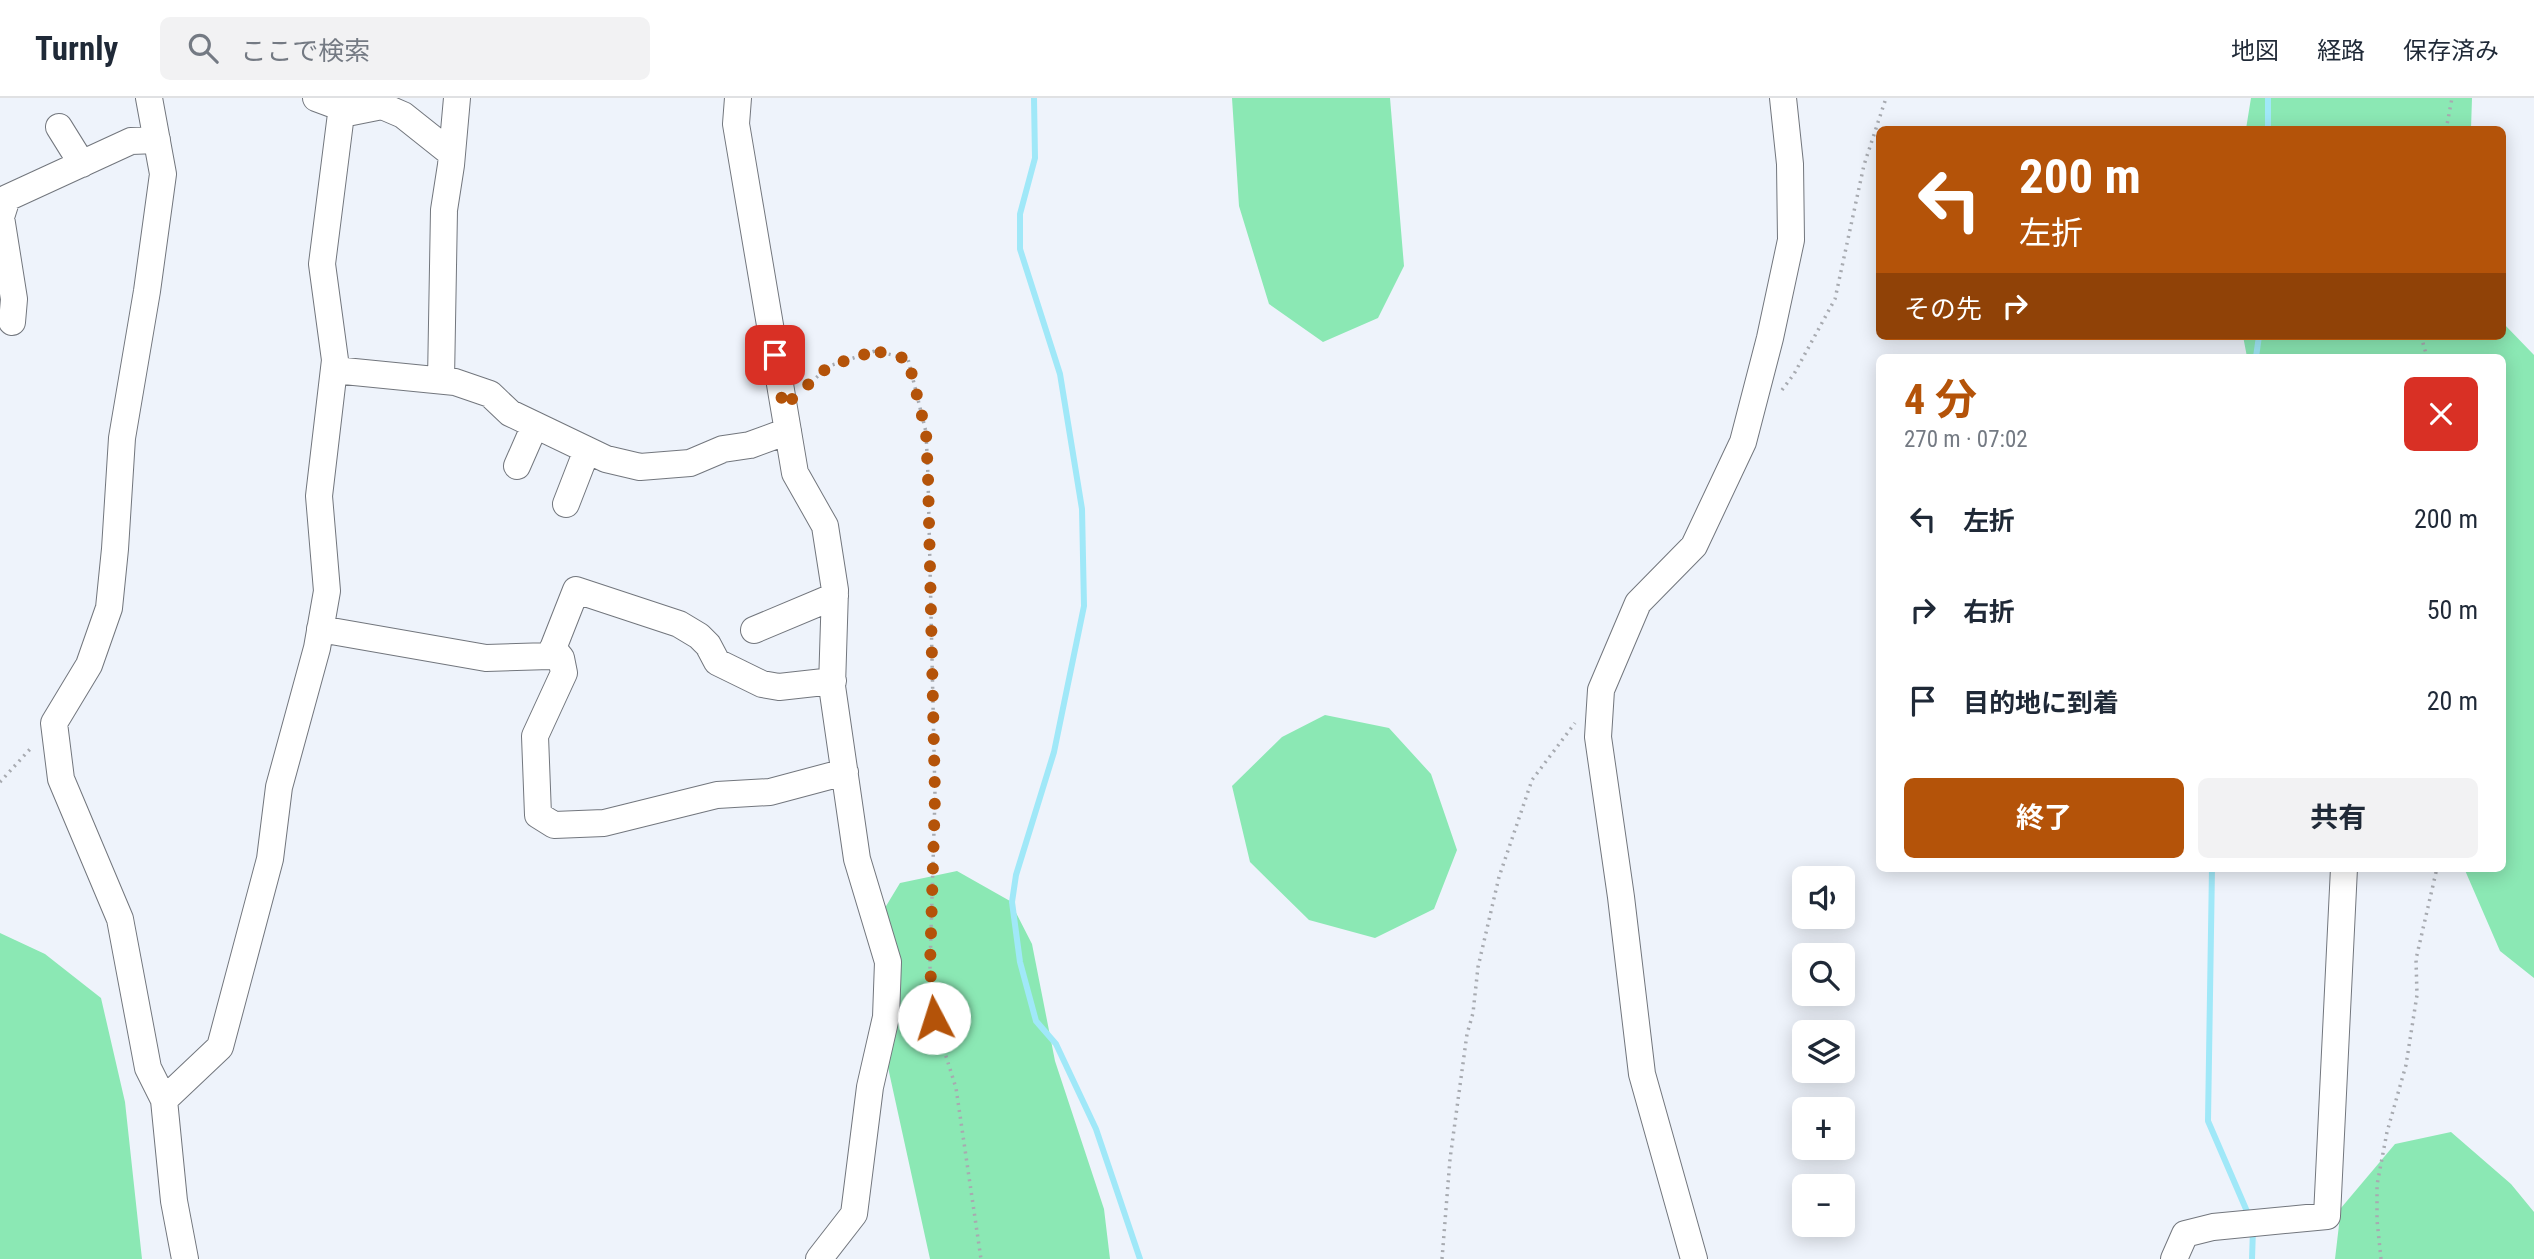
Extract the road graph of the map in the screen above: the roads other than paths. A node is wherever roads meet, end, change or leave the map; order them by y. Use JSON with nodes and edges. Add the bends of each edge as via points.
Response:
{"nodes":[{"id":1,"x":149,"y":98,"type":"edge"},
{"id":2,"x":316,"y":98,"type":"edge"},
{"id":3,"x":457,"y":98,"type":"edge"},
{"id":4,"x":738,"y":98,"type":"edge"},
{"id":5,"x":1783,"y":98,"type":"edge"},
{"id":6,"x":343,"y":107,"type":"edge"},
{"id":7,"x":58,"y":127,"type":"dead end"},
{"id":8,"x":157,"y":140,"type":"junction"},
{"id":9,"x":452,"y":154,"type":"junction"},
{"id":10,"x":82,"y":164,"type":"junction"},
{"id":11,"x":12,"y":322,"type":"dead end"},
{"id":12,"x":334,"y":370,"type":"junction"},
{"id":13,"x":441,"y":380,"type":"junction"},
{"id":14,"x":785,"y":419,"type":"junction"},
{"id":15,"x":535,"y":425,"type":"junction"},
{"id":16,"x":587,"y":450,"type":"junction"},
{"id":17,"x":517,"y":466,"type":"dead end"},
{"id":18,"x":566,"y":504,"type":"dead end"},
{"id":19,"x":835,"y":596,"type":"junction"},
{"id":20,"x":320,"y":629,"type":"junction"},
{"id":21,"x":754,"y":629,"type":"dead end"},
{"id":22,"x":553,"y":648,"type":"junction"},
{"id":23,"x":833,"y":681,"type":"junction"},
{"id":24,"x":845,"y":772,"type":"junction"},
{"id":25,"x":2344,"y":872,"type":"edge"},
{"id":26,"x":164,"y":1100,"type":"junction"},
{"id":27,"x":186,"y":1259,"type":"edge"},
{"id":28,"x":819,"y":1259,"type":"edge"},
{"id":29,"x":1694,"y":1259,"type":"edge"},
{"id":30,"x":2174,"y":1259,"type":"edge"}],
"edges":[{"from":1,"to":8,"type":"street"},
{"from":2,"to":6,"type":"street"},
{"from":3,"to":9,"type":"street"},
{"from":4,"to":14,"type":"street","via":[[736,124]]},
{"from":5,"to":29,"type":"street","via":[[1791,240],[1743,442],[1694,546],[1638,603],[1601,690],[1598,737],[1643,1074]]},
{"from":6,"to":9,"type":"street","via":[[382,106],[403,115]]},
{"from":6,"to":12,"type":"street","via":[[321,264]]},
{"from":7,"to":10,"type":"street"},
{"from":8,"to":10,"type":"street","via":[[131,141]]},
{"from":8,"to":26,"type":"street","via":[[163,174],[122,438],[109,608],[89,665],[54,723],[61,779],[120,919],[148,1068]]},
{"from":9,"to":13,"type":"street","via":[[444,211]]},
{"from":10,"to":11,"type":"street","via":[[7,198],[1,217],[14,299]]},
{"from":12,"to":13,"type":"street"},
{"from":12,"to":20,"type":"street","via":[[319,496],[327,591]]},
{"from":13,"to":15,"type":"street","via":[[490,394],[510,413]]},
{"from":14,"to":16,"type":"street","via":[[750,445],[723,449],[690,463],[640,467]]},
{"from":14,"to":19,"type":"street","via":[[795,473],[825,526]]},
{"from":15,"to":16,"type":"street"},
{"from":15,"to":17,"type":"street"},
{"from":16,"to":18,"type":"street"},
{"from":19,"to":21,"type":"street"},
{"from":19,"to":23,"type":"street"},
{"from":20,"to":22,"type":"street","via":[[486,658],[550,656]]},
{"from":20,"to":26,"type":"street","via":[[279,787],[270,859],[220,1047]]},
{"from":22,"to":23,"type":"street","via":[[576,590],[678,624],[699,636],[717,662],[762,684],[779,687]]},
{"from":22,"to":24,"type":"street","via":[[564,673],[535,736],[538,816],[554,825],[604,823],[717,795],[770,792]]},
{"from":23,"to":24,"type":"street"},
{"from":24,"to":28,"type":"street","via":[[857,859],[888,962],[886,1017],[870,1087],[853,1214]]},
{"from":25,"to":30,"type":"street","via":[[2327,1216],[2185,1234]]},
{"from":26,"to":27,"type":"street","via":[[174,1201]]}]}
